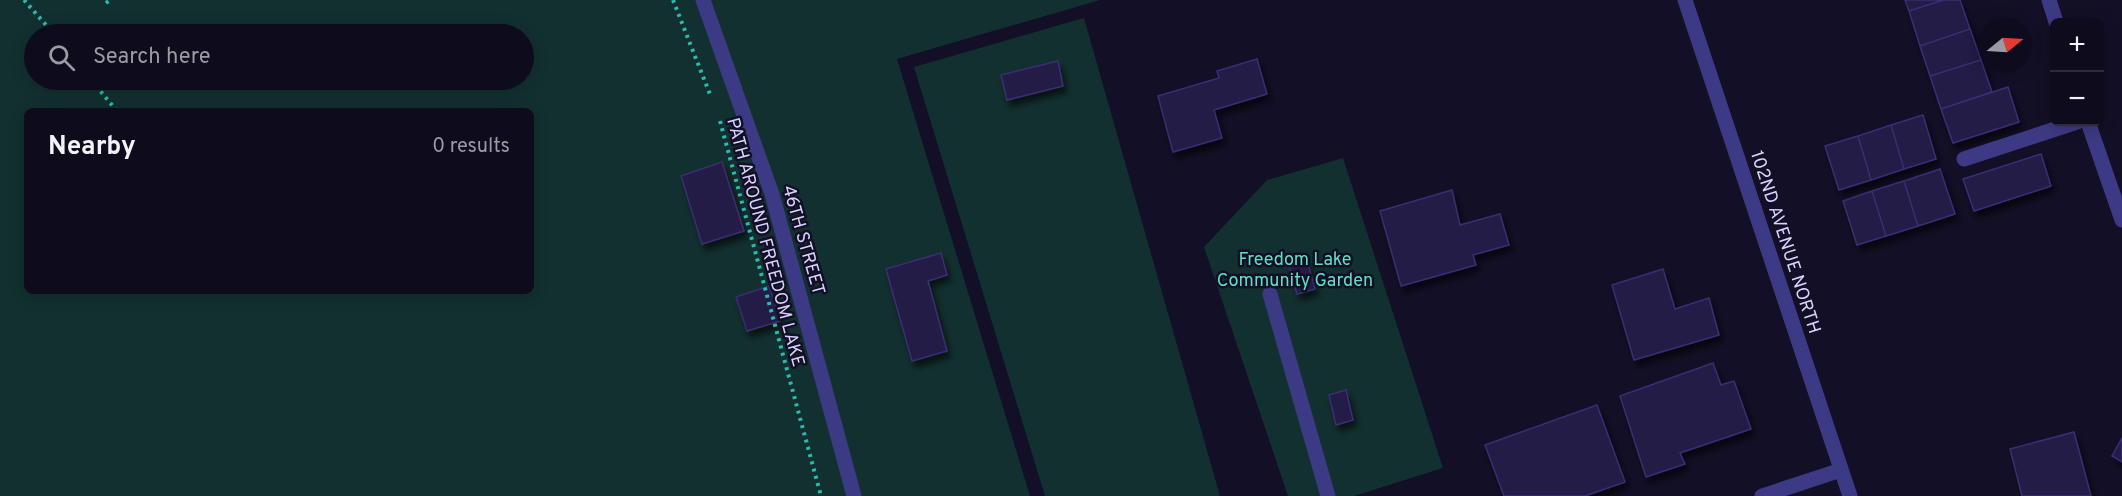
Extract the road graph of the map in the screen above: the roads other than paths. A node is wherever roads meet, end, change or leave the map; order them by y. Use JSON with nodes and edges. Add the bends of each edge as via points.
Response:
{"nodes":[{"id":1,"x":703,"y":0,"type":"edge"},
{"id":2,"x":1685,"y":0,"type":"edge"},
{"id":3,"x":2049,"y":0,"type":"edge"},
{"id":4,"x":2055,"y":18,"type":"edge"},
{"id":5,"x":2066,"y":126,"type":"edge"},
{"id":6,"x":2089,"y":126,"type":"edge"},
{"id":7,"x":1964,"y":159,"type":"dead end"},
{"id":8,"x":2122,"y":220,"type":"edge"},
{"id":9,"x":1270,"y":294,"type":"dead end"},
{"id":10,"x":1841,"y":470,"type":"junction"},
{"id":11,"x":854,"y":496,"type":"edge"},
{"id":12,"x":1328,"y":496,"type":"edge"},
{"id":13,"x":1762,"y":496,"type":"edge"},
{"id":14,"x":1850,"y":496,"type":"edge"}],
"edges":[{"from":1,"to":11,"type":"street","name":"46TH STREET","via":[[772,194]]},
{"from":2,"to":10,"type":"street","name":"102ND AVENUE NORTH"},
{"from":3,"to":4,"type":"street"},
{"from":5,"to":7,"type":"street"},
{"from":6,"to":8,"type":"street"},
{"from":9,"to":12,"type":"street"},
{"from":10,"to":13,"type":"street"},
{"from":10,"to":14,"type":"street","name":"102ND AVENUE NORTH"}]}
